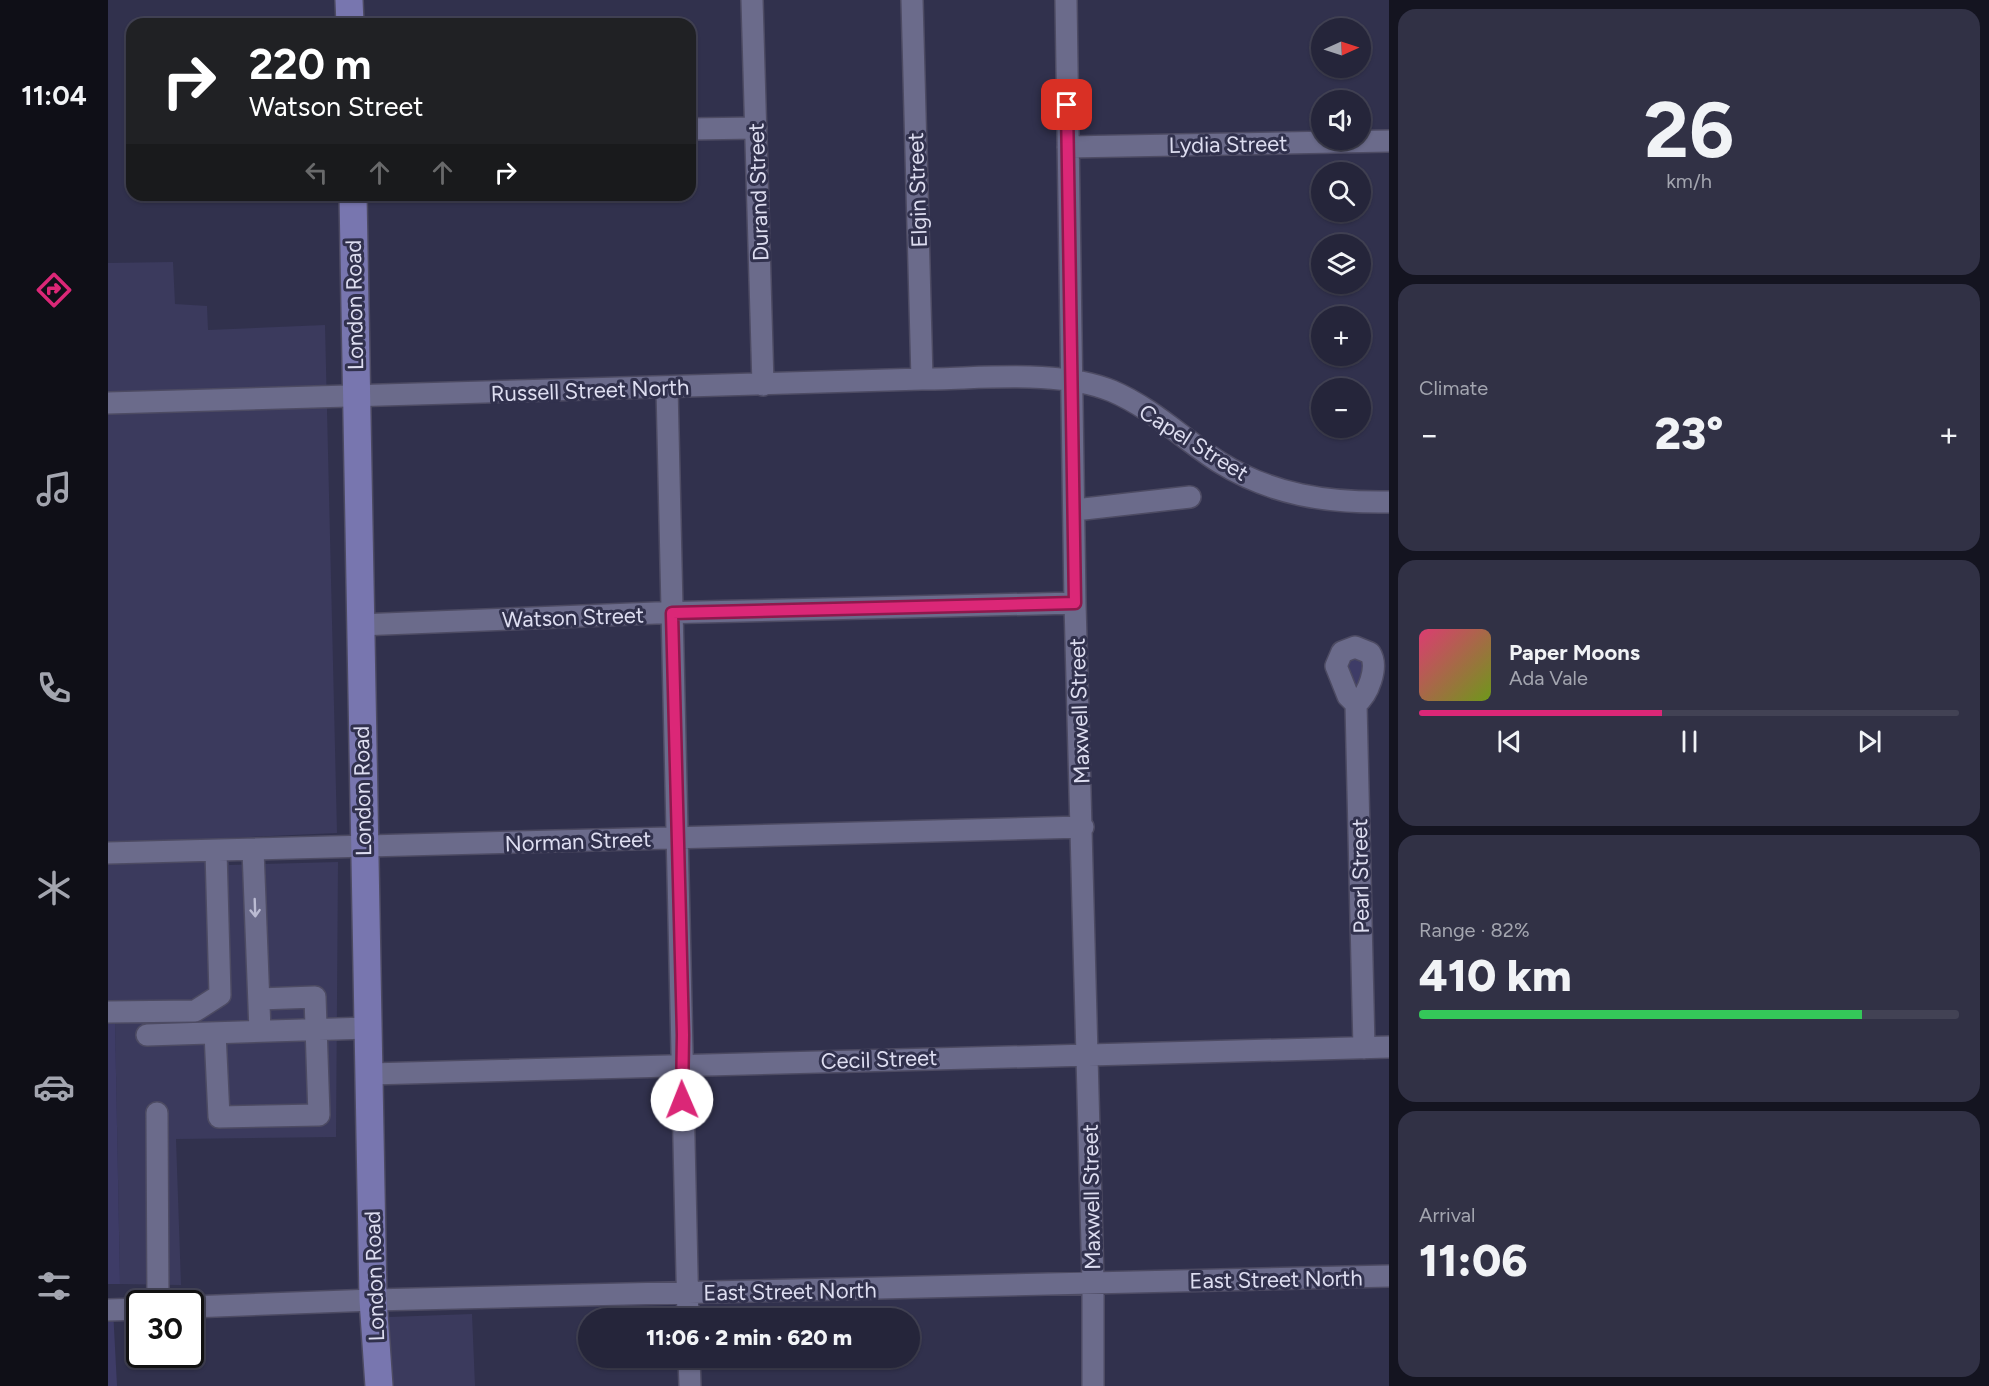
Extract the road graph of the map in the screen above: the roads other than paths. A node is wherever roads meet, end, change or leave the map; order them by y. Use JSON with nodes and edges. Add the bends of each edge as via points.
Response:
{"nodes":[{"id":1,"x":349,"y":0,"type":"edge"},
{"id":2,"x":752,"y":0,"type":"edge"},
{"id":3,"x":912,"y":0,"type":"edge"},
{"id":4,"x":1066,"y":0,"type":"edge"},
{"id":5,"x":350,"y":18,"type":"edge"},
{"id":6,"x":756,"y":128,"type":"junction"},
{"id":7,"x":696,"y":129,"type":"edge"},
{"id":8,"x":1389,"y":141,"type":"edge"},
{"id":9,"x":1068,"y":147,"type":"junction"},
{"id":10,"x":353,"y":201,"type":"edge"},
{"id":11,"x":922,"y":379,"type":"junction"},
{"id":12,"x":1073,"y":382,"type":"junction"},
{"id":13,"x":764,"y":385,"type":"junction"},
{"id":14,"x":667,"y":387,"type":"junction"},
{"id":15,"x":356,"y":398,"type":"junction"},
{"id":16,"x":108,"y":403,"type":"edge"},
{"id":17,"x":1190,"y":497,"type":"dead end"},
{"id":18,"x":1389,"y":502,"type":"edge"},
{"id":19,"x":1075,"y":510,"type":"junction"},
{"id":20,"x":1075,"y":603,"type":"junction"},
{"id":21,"x":672,"y":613,"type":"junction"},
{"id":22,"x":359,"y":625,"type":"junction"},
{"id":23,"x":1356,"y":704,"type":"dead end"},
{"id":24,"x":1083,"y":827,"type":"junction"},
{"id":25,"x":678,"y":838,"type":"junction"},
{"id":26,"x":363,"y":846,"type":"junction"},
{"id":27,"x":216,"y":850,"type":"junction"},
{"id":28,"x":253,"y":850,"type":"junction"},
{"id":29,"x":108,"y":853,"type":"edge"},
{"id":30,"x":259,"y":999,"type":"junction"},
{"id":31,"x":108,"y":1012,"type":"edge"},
{"id":32,"x":369,"y":1028,"type":"junction"},
{"id":33,"x":316,"y":1029,"type":"junction"},
{"id":34,"x":260,"y":1031,"type":"junction"},
{"id":35,"x":215,"y":1033,"type":"junction"},
{"id":36,"x":147,"y":1035,"type":"dead end"},
{"id":37,"x":1389,"y":1047,"type":"edge"},
{"id":38,"x":1364,"y":1048,"type":"junction"},
{"id":39,"x":1088,"y":1053,"type":"junction"},
{"id":40,"x":681,"y":1064,"type":"junction"},
{"id":41,"x":370,"y":1074,"type":"junction"},
{"id":42,"x":157,"y":1113,"type":"dead end"},
{"id":43,"x":1389,"y":1276,"type":"edge"},
{"id":44,"x":1093,"y":1284,"type":"junction"},
{"id":45,"x":158,"y":1290,"type":"edge"},
{"id":46,"x":687,"y":1293,"type":"junction"},
{"id":47,"x":373,"y":1300,"type":"junction"},
{"id":48,"x":204,"y":1306,"type":"edge"},
{"id":49,"x":688,"y":1308,"type":"edge"},
{"id":50,"x":126,"y":1309,"type":"edge"},
{"id":51,"x":108,"y":1310,"type":"edge"},
{"id":52,"x":689,"y":1368,"type":"edge"},
{"id":53,"x":378,"y":1386,"type":"edge"},
{"id":54,"x":690,"y":1386,"type":"edge"},
{"id":55,"x":1093,"y":1386,"type":"edge"}],
"edges":[{"from":1,"to":5,"type":"main road"},
{"from":2,"to":6,"type":"street","name":"Durand Street"},
{"from":3,"to":11,"type":"street","name":"Elgin Street"},
{"from":4,"to":9,"type":"street","name":"Maxwell Street"},
{"from":6,"to":7,"type":"street"},
{"from":6,"to":13,"type":"street","name":"Durand Street"},
{"from":8,"to":9,"type":"street","name":"Lydia Street"},
{"from":9,"to":12,"type":"street","name":"Maxwell Street"},
{"from":10,"to":15,"type":"main road","name":"London Road"},
{"from":11,"to":12,"type":"street","name":"Russell Street North"},
{"from":11,"to":13,"type":"street","name":"Russell Street North"},
{"from":12,"to":18,"type":"street","name":"Capel Street","via":[[1112,391],[1162,419],[1219,462],[1272,489],[1324,500]]},
{"from":12,"to":19,"type":"street","name":"Maxwell Street"},
{"from":13,"to":14,"type":"street","name":"Russell Street North"},
{"from":14,"to":15,"type":"street","name":"Russell Street North"},
{"from":14,"to":21,"type":"street"},
{"from":15,"to":16,"type":"street","name":"Russell Street North"},
{"from":15,"to":22,"type":"main road","name":"London Road"},
{"from":17,"to":19,"type":"street"},
{"from":19,"to":20,"type":"street","name":"Maxwell Street"},
{"from":20,"to":21,"type":"street","name":"Watson Street"},
{"from":20,"to":24,"type":"street","name":"Maxwell Street"},
{"from":21,"to":22,"type":"street","name":"Watson Street"},
{"from":21,"to":25,"type":"street"},
{"from":22,"to":26,"type":"main road","name":"London Road"},
{"from":23,"to":38,"type":"street","name":"Pearl Street"},
{"from":24,"to":25,"type":"street","name":"Norman Street"},
{"from":24,"to":39,"type":"street","name":"Maxwell Street"},
{"from":25,"to":26,"type":"street","name":"Norman Street"},
{"from":25,"to":40,"type":"street"},
{"from":26,"to":28,"type":"street","name":"Norman Street"},
{"from":26,"to":32,"type":"main road","name":"London Road"},
{"from":27,"to":28,"type":"street","name":"Norman Street"},
{"from":27,"to":29,"type":"street","name":"Norman Street"},
{"from":27,"to":31,"type":"street","via":[[220,995],[195,1011]]},
{"from":28,"to":30,"type":"street","one_way":true},
{"from":30,"to":33,"type":"street","via":[[315,997]]},
{"from":30,"to":34,"type":"street"},
{"from":32,"to":33,"type":"street"},
{"from":32,"to":41,"type":"main road","name":"London Road"},
{"from":33,"to":34,"type":"street"},
{"from":33,"to":35,"type":"street","via":[[319,1115],[219,1117]]},
{"from":34,"to":35,"type":"street"},
{"from":35,"to":36,"type":"street"},
{"from":37,"to":38,"type":"street","name":"Cecil Street"},
{"from":38,"to":39,"type":"street","name":"Cecil Street"},
{"from":39,"to":40,"type":"street","name":"Cecil Street"},
{"from":39,"to":44,"type":"street","name":"Maxwell Street"},
{"from":40,"to":41,"type":"street","name":"Cecil Street"},
{"from":40,"to":46,"type":"street"},
{"from":41,"to":47,"type":"main road","name":"London Road"},
{"from":42,"to":45,"type":"street"},
{"from":43,"to":44,"type":"street","name":"East Street North"},
{"from":44,"to":46,"type":"street","name":"East Street North"},
{"from":44,"to":55,"type":"street","name":"Maxwell Street"},
{"from":46,"to":47,"type":"street","name":"East Street North"},
{"from":46,"to":49,"type":"street"},
{"from":47,"to":48,"type":"street","name":"East Street North"},
{"from":47,"to":53,"type":"main road","name":"London Road"},
{"from":50,"to":51,"type":"street"},
{"from":52,"to":54,"type":"street"}]}
